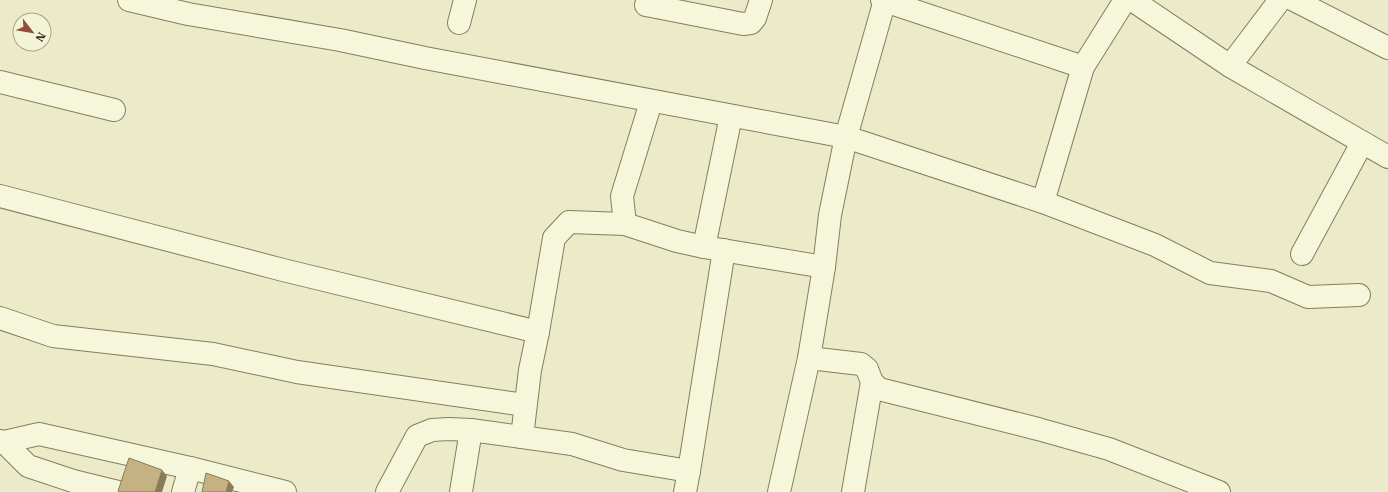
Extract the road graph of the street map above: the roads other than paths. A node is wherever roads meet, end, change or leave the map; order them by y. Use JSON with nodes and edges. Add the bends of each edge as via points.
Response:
{"nodes":[{"id":1,"x":129,"y":0,"type":"edge"},
{"id":2,"x":465,"y":0,"type":"edge"},
{"id":3,"x":761,"y":0,"type":"edge"},
{"id":4,"x":884,"y":0,"type":"edge"},
{"id":5,"x":1125,"y":0,"type":"edge"},
{"id":6,"x":1132,"y":0,"type":"edge"},
{"id":7,"x":1280,"y":0,"type":"edge"},
{"id":8,"x":1294,"y":0,"type":"edge"},
{"id":9,"x":646,"y":5,"type":"dead end"},
{"id":10,"x":189,"y":7,"type":"edge"},
{"id":11,"x":459,"y":23,"type":"dead end"},
{"id":12,"x":1388,"y":48,"type":"edge"},
{"id":13,"x":1230,"y":66,"type":"junction"},
{"id":14,"x":1083,"y":67,"type":"junction"},
{"id":15,"x":0,"y":82,"type":"edge"},
{"id":16,"x":651,"y":102,"type":"junction"},
{"id":17,"x":114,"y":110,"type":"dead end"},
{"id":18,"x":731,"y":116,"type":"junction"},
{"id":19,"x":846,"y":137,"type":"junction"},
{"id":20,"x":1362,"y":143,"type":"junction"},
{"id":21,"x":1388,"y":157,"type":"edge"},
{"id":22,"x":0,"y":196,"type":"edge"},
{"id":23,"x":1043,"y":202,"type":"junction"},
{"id":24,"x":625,"y":224,"type":"junction"},
{"id":25,"x":714,"y":249,"type":"junction"},
{"id":26,"x":1302,"y":254,"type":"dead end"},
{"id":27,"x":824,"y":267,"type":"junction"},
{"id":28,"x":1360,"y":295,"type":"dead end"},
{"id":29,"x":0,"y":318,"type":"edge"},
{"id":30,"x":538,"y":332,"type":"junction"},
{"id":31,"x":809,"y":358,"type":"junction"},
{"id":32,"x":872,"y":382,"type":"junction"},
{"id":33,"x":525,"y":405,"type":"junction"},
{"id":34,"x":471,"y":430,"type":"junction"},
{"id":35,"x":522,"y":437,"type":"junction"},
{"id":36,"x":2,"y":442,"type":"edge"},
{"id":37,"x":190,"y":468,"type":"junction"},
{"id":38,"x":689,"y":471,"type":"junction"},
{"id":39,"x":71,"y":486,"type":"edge"},
{"id":40,"x":118,"y":492,"type":"edge"},
{"id":41,"x":183,"y":492,"type":"edge"},
{"id":42,"x":285,"y":492,"type":"edge"},
{"id":43,"x":387,"y":492,"type":"edge"},
{"id":44,"x":461,"y":492,"type":"edge"},
{"id":45,"x":685,"y":492,"type":"edge"},
{"id":46,"x":779,"y":492,"type":"edge"},
{"id":47,"x":853,"y":492,"type":"edge"},
{"id":48,"x":1219,"y":492,"type":"edge"}],
"edges":[{"from":1,"to":10,"type":"street"},
{"from":2,"to":11,"type":"street"},
{"from":3,"to":9,"type":"street","via":[[755,18],[751,23],[743,24]]},
{"from":4,"to":14,"type":"street"},
{"from":4,"to":19,"type":"street"},
{"from":5,"to":14,"type":"street"},
{"from":6,"to":13,"type":"street"},
{"from":7,"to":13,"type":"street"},
{"from":8,"to":12,"type":"street"},
{"from":10,"to":16,"type":"street","via":[[425,58]]},
{"from":13,"to":20,"type":"street"},
{"from":14,"to":23,"type":"street"},
{"from":15,"to":17,"type":"street"},
{"from":16,"to":18,"type":"street"},
{"from":16,"to":24,"type":"street","via":[[622,196]]},
{"from":18,"to":19,"type":"street"},
{"from":18,"to":25,"type":"street"},
{"from":19,"to":23,"type":"street"},
{"from":19,"to":27,"type":"street","via":[[830,215]]},
{"from":20,"to":21,"type":"street"},
{"from":20,"to":26,"type":"street"},
{"from":22,"to":30,"type":"street","via":[[283,270]]},
{"from":23,"to":28,"type":"street","via":[[1155,244],[1210,273],[1271,281],[1308,297]]},
{"from":24,"to":25,"type":"street","via":[[677,241]]},
{"from":24,"to":30,"type":"street","via":[[569,222],[554,238]]},
{"from":25,"to":27,"type":"street"},
{"from":25,"to":38,"type":"street"},
{"from":27,"to":31,"type":"street"},
{"from":29,"to":33,"type":"street","via":[[53,336],[213,354],[297,372]]},
{"from":30,"to":33,"type":"street"},
{"from":31,"to":32,"type":"street","via":[[861,364],[867,369]]},
{"from":31,"to":46,"type":"street"},
{"from":32,"to":47,"type":"street"},
{"from":32,"to":48,"type":"street","via":[[879,388],[1109,449]]},
{"from":33,"to":35,"type":"street"},
{"from":34,"to":35,"type":"street"},
{"from":34,"to":43,"type":"street","via":[[450,428],[432,430],[417,436]]},
{"from":34,"to":44,"type":"street"},
{"from":35,"to":38,"type":"street","via":[[572,444],[623,460]]},
{"from":36,"to":37,"type":"street","via":[[38,434]]},
{"from":36,"to":39,"type":"street","via":[[28,466]]},
{"from":37,"to":41,"type":"street"},
{"from":37,"to":42,"type":"street"},
{"from":38,"to":45,"type":"street"},
{"from":39,"to":40,"type":"street"}]}
